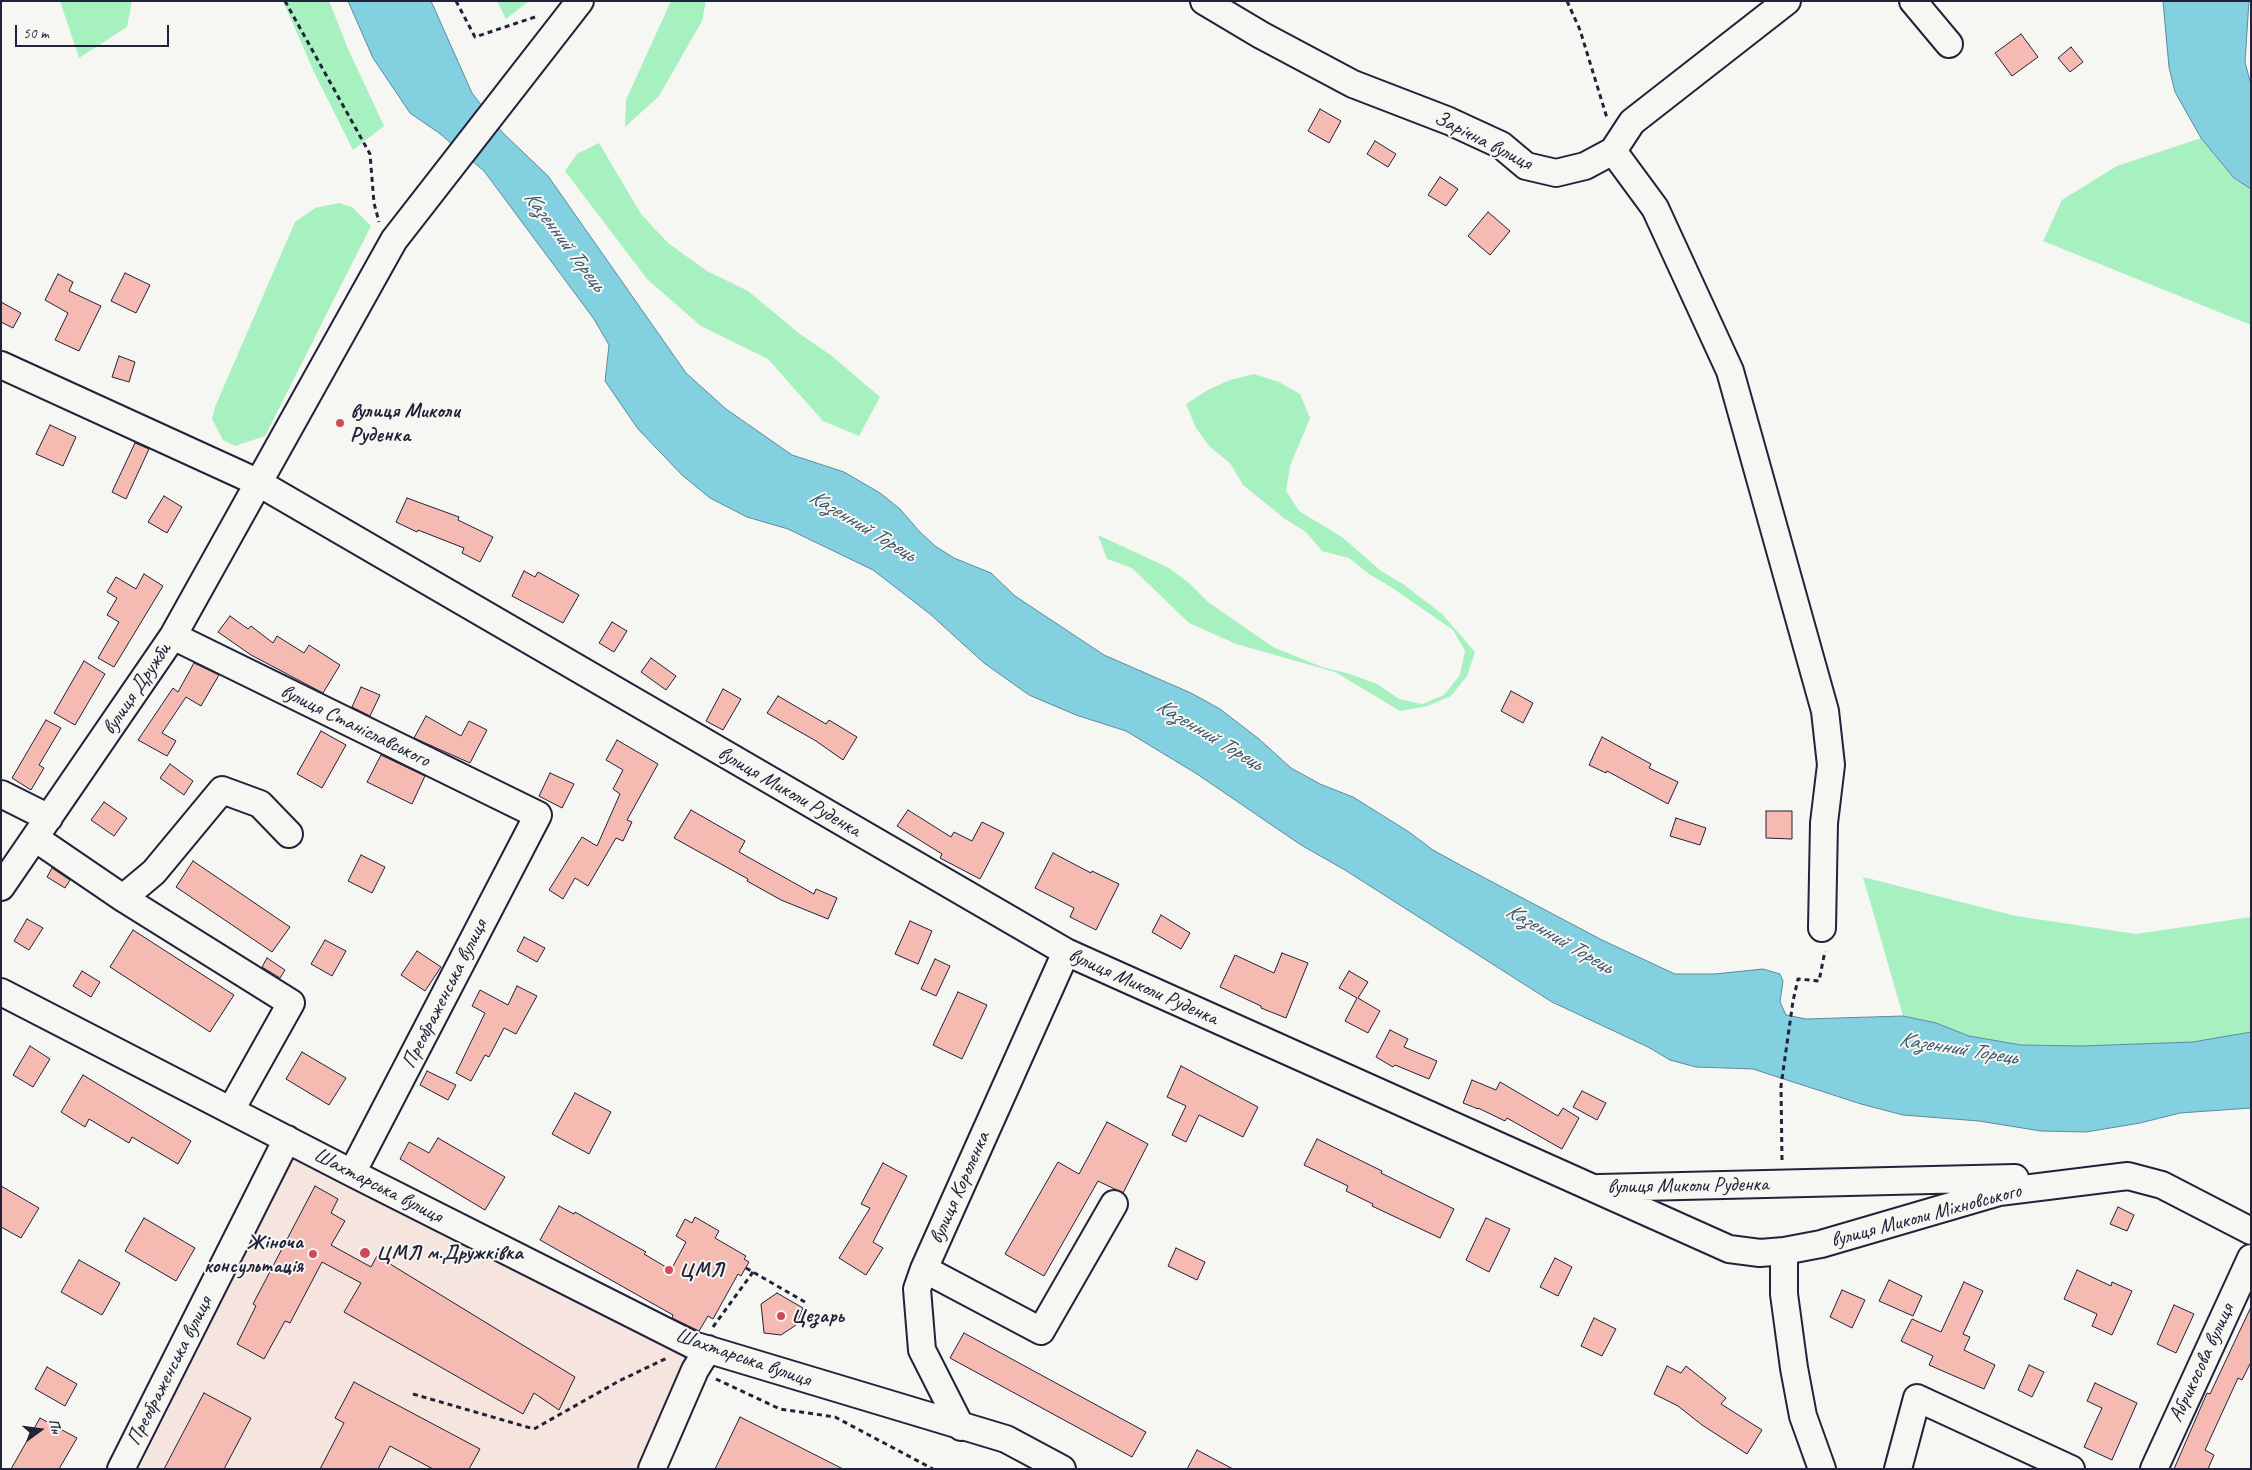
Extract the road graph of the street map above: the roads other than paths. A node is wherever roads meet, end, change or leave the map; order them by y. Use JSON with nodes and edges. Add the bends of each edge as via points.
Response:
{"nodes":[{"id":1,"x":1204,"y":1,"type":"edge"},
{"id":2,"x":1787,"y":1,"type":"edge"},
{"id":3,"x":1913,"y":1,"type":"edge"},
{"id":4,"x":578,"y":4,"type":"edge"},
{"id":5,"x":1949,"y":44,"type":"dead end"},
{"id":6,"x":1614,"y":151,"type":"junction"},
{"id":7,"x":1,"y":365,"type":"edge"},
{"id":8,"x":257,"y":482,"type":"junction"},
{"id":9,"x":173,"y":636,"type":"junction"},
{"id":10,"x":1,"y":794,"type":"edge"},
{"id":11,"x":538,"y":815,"type":"joint"},
{"id":12,"x":42,"y":828,"type":"junction"},
{"id":13,"x":289,"y":834,"type":"dead end"},
{"id":14,"x":1,"y":886,"type":"edge"},
{"id":15,"x":124,"y":898,"type":"junction"},
{"id":16,"x":1822,"y":928,"type":"road end"},
{"id":17,"x":1066,"y":952,"type":"junction"},
{"id":18,"x":1,"y":992,"type":"edge"},
{"id":19,"x":231,"y":1110,"type":"junction"},
{"id":20,"x":287,"y":1139,"type":"junction"},
{"id":21,"x":352,"y":1173,"type":"junction"},
{"id":22,"x":2128,"y":1176,"type":"junction"},
{"id":23,"x":1784,"y":1184,"type":"joint"},
{"id":24,"x":1592,"y":1188,"type":"junction"},
{"id":25,"x":1114,"y":1204,"type":"dead end"},
{"id":26,"x":2251,"y":1231,"type":"edge"},
{"id":27,"x":1784,"y":1251,"type":"junction"},
{"id":28,"x":2251,"y":1258,"type":"edge"},
{"id":29,"x":924,"y":1269,"type":"junction"},
{"id":30,"x":699,"y":1355,"type":"junction"},
{"id":31,"x":961,"y":1427,"type":"junction"},
{"id":32,"x":121,"y":1469,"type":"edge"},
{"id":33,"x":652,"y":1469,"type":"edge"},
{"id":34,"x":1062,"y":1469,"type":"edge"},
{"id":35,"x":1822,"y":1469,"type":"edge"},
{"id":36,"x":1898,"y":1469,"type":"edge"},
{"id":37,"x":2071,"y":1469,"type":"edge"},
{"id":38,"x":2154,"y":1469,"type":"edge"}],
"edges":[{"from":1,"to":6,"type":"street","name":"Зарічна вулиця","via":[[1353,84],[1501,145],[1526,166],[1556,173],[1585,166]]},
{"from":2,"to":6,"type":"street","via":[[1632,122]]},
{"from":3,"to":5,"type":"street"},
{"from":4,"to":8,"type":"street","name":"вулиця Дружби","via":[[391,246]]},
{"from":6,"to":16,"type":"street","via":[[1655,208],[1730,371],[1825,711],[1831,765],[1824,823]]},
{"from":7,"to":8,"type":"street","name":"вулиця Миколи Руденка"},
{"from":8,"to":9,"type":"street","name":"вулиця Дружби"},
{"from":8,"to":17,"type":"street","name":"вулиця Миколи Руденка"},
{"from":9,"to":11,"type":"street","name":"вулиця Станіславського"},
{"from":9,"to":12,"type":"street","name":"вулиця Дружби"},
{"from":10,"to":12,"type":"street"},
{"from":11,"to":21,"type":"street","name":"Преображенська вулиця"},
{"from":12,"to":14,"type":"street","name":"вулиця Дружби"},
{"from":12,"to":15,"type":"street"},
{"from":13,"to":15,"type":"street","via":[[260,804],[222,790],[154,872]]},
{"from":15,"to":19,"type":"street","via":[[291,1003]]},
{"from":17,"to":24,"type":"street","name":"вулиця Миколи Руденка"},
{"from":17,"to":29,"type":"street","name":"вулиця Короленка"},
{"from":18,"to":19,"type":"street","name":"Шахтарська вулиця"},
{"from":19,"to":20,"type":"street","name":"Шахтарська вулиця"},
{"from":20,"to":21,"type":"street","name":"Шахтарська вулиця"},
{"from":20,"to":32,"type":"street","name":"Преображенська вулиця"},
{"from":21,"to":30,"type":"street","name":"Шахтарська вулиця"},
{"from":22,"to":23,"type":"street","name":"вулиця Миколи Міхновського"},
{"from":22,"to":26,"type":"street","name":"вулиця Миколи Міхновського","via":[[2162,1185]]},
{"from":22,"to":27,"type":"street","name":"вулиця Миколи Міхновського","via":[[1999,1192],[1821,1244]]},
{"from":23,"to":24,"type":"street","name":"вулиця Миколи Руденка"},
{"from":24,"to":27,"type":"street","name":"вулиця Миколи Руденка","via":[[1729,1249],[1760,1253]]},
{"from":25,"to":29,"type":"street","via":[[1041,1332]]},
{"from":27,"to":35,"type":"street","via":[[1784,1294],[1794,1368],[1803,1416]]},
{"from":28,"to":38,"type":"street","name":"Абрикосова вулиця"},
{"from":29,"to":31,"type":"street","name":"вулиця Короленка","via":[[917,1289],[922,1350]]},
{"from":30,"to":31,"type":"street","name":"Шахтарська вулиця"},
{"from":30,"to":33,"type":"street"},
{"from":31,"to":34,"type":"street","name":"Шахтарська вулиця","via":[[1006,1439]]},
{"from":36,"to":37,"type":"street","via":[[1917,1398]]}]}
